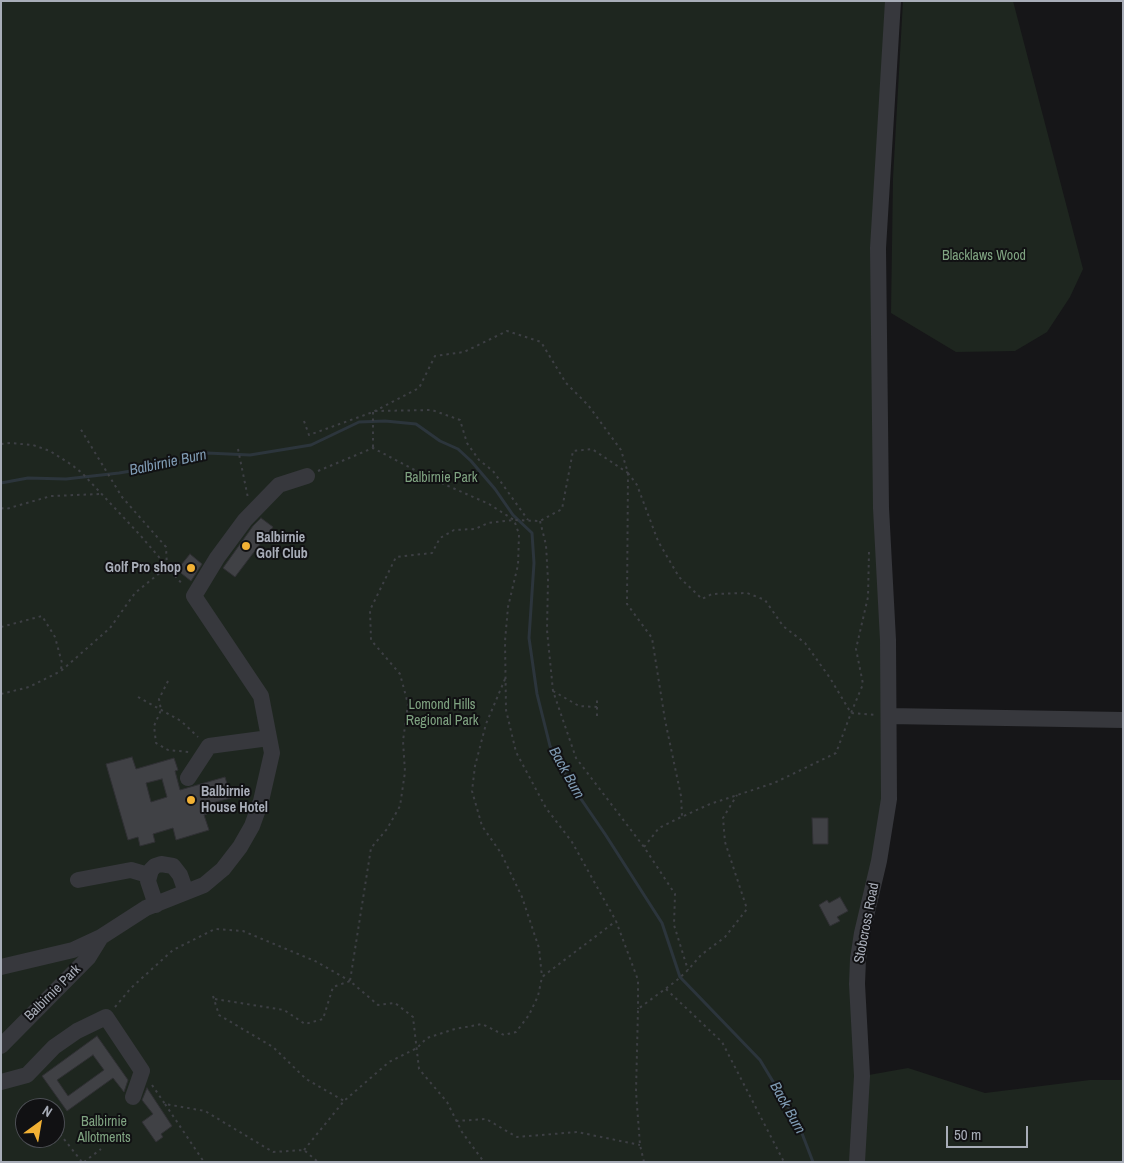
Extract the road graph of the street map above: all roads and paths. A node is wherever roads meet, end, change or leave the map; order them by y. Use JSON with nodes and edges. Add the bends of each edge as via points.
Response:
{"nodes":[{"id":1,"x":892,"y":1,"type":"edge"},
{"id":2,"x":373,"y":412,"type":"junction"},
{"id":3,"x":304,"y":421,"type":"dead end"},
{"id":4,"x":80,"y":428,"type":"dead end"},
{"id":5,"x":1,"y":444,"type":"edge"},
{"id":6,"x":372,"y":448,"type":"junction"},
{"id":7,"x":238,"y":449,"type":"dead end"},
{"id":8,"x":628,"y":473,"type":"junction"},
{"id":9,"x":307,"y":476,"type":"joint"},
{"id":10,"x":101,"y":494,"type":"junction"},
{"id":11,"x":1,"y":508,"type":"edge"},
{"id":12,"x":251,"y":514,"type":"junction"},
{"id":13,"x":514,"y":520,"type":"junction"},
{"id":14,"x":528,"y":520,"type":"junction"},
{"id":15,"x":540,"y":521,"type":"junction"},
{"id":16,"x":869,"y":552,"type":"dead end"},
{"id":17,"x":167,"y":567,"type":"junction"},
{"id":18,"x":194,"y":596,"type":"junction"},
{"id":19,"x":1,"y":627,"type":"edge"},
{"id":20,"x":61,"y":671,"type":"junction"},
{"id":21,"x":506,"y":677,"type":"junction"},
{"id":22,"x":168,"y":681,"type":"dead end"},
{"id":23,"x":554,"y":690,"type":"junction"},
{"id":24,"x":1,"y":694,"type":"edge"},
{"id":25,"x":138,"y":697,"type":"dead end"},
{"id":26,"x":597,"y":697,"type":"dead end"},
{"id":27,"x":597,"y":707,"type":"junction"},
{"id":28,"x":161,"y":710,"type":"junction"},
{"id":29,"x":851,"y":713,"type":"junction"},
{"id":30,"x":889,"y":716,"type":"junction"},
{"id":31,"x":597,"y":717,"type":"dead end"},
{"id":32,"x":1123,"y":720,"type":"edge"},
{"id":33,"x":269,"y":738,"type":"junction"},
{"id":34,"x":208,"y":746,"type":"junction"},
{"id":35,"x":188,"y":778,"type":"dead end"},
{"id":36,"x":737,"y":795,"type":"junction"},
{"id":37,"x":682,"y":816,"type":"junction"},
{"id":38,"x":644,"y":847,"type":"junction"},
{"id":39,"x":148,"y":875,"type":"junction"},
{"id":40,"x":78,"y":880,"type":"dead end"},
{"id":41,"x":186,"y":892,"type":"junction"},
{"id":42,"x":156,"y":905,"type":"junction"},
{"id":43,"x":616,"y":921,"type":"junction"},
{"id":44,"x":101,"y":937,"type":"junction"},
{"id":45,"x":1,"y":967,"type":"edge"},
{"id":46,"x":688,"y":970,"type":"junction"},
{"id":47,"x":542,"y":976,"type":"junction"},
{"id":48,"x":350,"y":981,"type":"junction"},
{"id":49,"x":666,"y":989,"type":"junction"},
{"id":50,"x":638,"y":1009,"type":"junction"},
{"id":51,"x":106,"y":1017,"type":"junction"},
{"id":52,"x":1,"y":1046,"type":"edge"},
{"id":53,"x":417,"y":1048,"type":"junction"},
{"id":54,"x":142,"y":1071,"type":"junction"},
{"id":55,"x":1,"y":1082,"type":"edge"},
{"id":56,"x":133,"y":1097,"type":"dead end"},
{"id":57,"x":344,"y":1101,"type":"junction"},
{"id":58,"x":165,"y":1104,"type":"junction"},
{"id":59,"x":456,"y":1121,"type":"junction"},
{"id":60,"x":65,"y":1140,"type":"edge"},
{"id":61,"x":640,"y":1145,"type":"junction"},
{"id":62,"x":101,"y":1149,"type":"dead end"},
{"id":63,"x":304,"y":1150,"type":"junction"},
{"id":64,"x":83,"y":1162,"type":"edge"},
{"id":65,"x":204,"y":1162,"type":"edge"},
{"id":66,"x":318,"y":1162,"type":"edge"},
{"id":67,"x":484,"y":1162,"type":"edge"},
{"id":68,"x":644,"y":1162,"type":"edge"},
{"id":69,"x":784,"y":1162,"type":"edge"},
{"id":70,"x":857,"y":1162,"type":"edge"}],
"edges":[{"from":1,"to":30,"type":"street","name":"Stobcross Road","via":[[878,248],[881,508]]},
{"from":2,"to":3,"type":"path","via":[[309,434]]},
{"from":2,"to":6,"type":"path"},
{"from":2,"to":8,"type":"path","via":[[419,388],[435,356],[464,352],[507,331],[541,342],[566,383],[588,404],[621,450]]},
{"from":2,"to":14,"type":"path","via":[[432,410],[460,420],[467,443],[478,460],[493,471]]},
{"from":4,"to":17,"type":"path","via":[[122,498],[166,547]]},
{"from":5,"to":10,"type":"path","via":[[33,445],[50,451],[82,472]]},
{"from":6,"to":9,"type":"path"},
{"from":6,"to":13,"type":"path","via":[[428,478],[489,504]]},
{"from":7,"to":12,"type":"path"},
{"from":8,"to":15,"type":"path","via":[[592,449],[573,451],[562,509]]},
{"from":8,"to":29,"type":"path","via":[[637,485],[658,540],[679,576],[702,599],[712,594],[747,593],[765,600],[783,626],[805,643]]},
{"from":8,"to":37,"type":"path","via":[[627,604],[652,638]]},
{"from":9,"to":12,"type":"street","via":[[279,485]]},
{"from":10,"to":11,"type":"path","via":[[51,496]]},
{"from":10,"to":17,"type":"path"},
{"from":12,"to":18,"type":"street","via":[[216,558]]},
{"from":13,"to":14,"type":"path"},
{"from":13,"to":21,"type":"path","via":[[519,534],[518,565],[508,607]]},
{"from":13,"to":48,"type":"path","via":[[488,523],[476,529],[454,530],[440,538],[432,553],[396,557],[370,610],[372,640],[400,674],[408,704],[403,741],[405,772],[400,806],[371,848]]},
{"from":14,"to":15,"type":"path"},
{"from":15,"to":23,"type":"path","via":[[546,545],[547,630]]},
{"from":16,"to":29,"type":"path","via":[[868,597],[856,649],[863,684]]},
{"from":17,"to":18,"type":"path"},
{"from":17,"to":20,"type":"path","via":[[135,593],[110,628]]},
{"from":18,"to":33,"type":"street","name":"Balbirnie Park","via":[[261,696]]},
{"from":19,"to":20,"type":"path","via":[[42,616],[55,638]]},
{"from":20,"to":24,"type":"path","via":[[29,687]]},
{"from":21,"to":43,"type":"path","via":[[506,710],[516,752],[546,808],[572,842]]},
{"from":21,"to":47,"type":"path","via":[[486,724],[472,791],[482,826],[501,853],[522,897],[539,948]]},
{"from":22,"to":28,"type":"path","via":[[159,699]]},
{"from":23,"to":27,"type":"path","via":[[579,706]]},
{"from":23,"to":38,"type":"path","via":[[576,758]]},
{"from":25,"to":28,"type":"path"},
{"from":26,"to":27,"type":"path"},
{"from":27,"to":31,"type":"path"},
{"from":28,"to":34,"type":"path","via":[[181,721]]},
{"from":28,"to":34,"type":"path","via":[[154,726],[156,743],[168,750],[187,752]]},
{"from":29,"to":30,"type":"path"},
{"from":29,"to":36,"type":"path","via":[[836,753],[774,783]]},
{"from":30,"to":32,"type":"street"},
{"from":30,"to":70,"type":"street","name":"Stobcross Road","via":[[889,799],[858,959],[862,1076]]},
{"from":33,"to":34,"type":"street"},
{"from":33,"to":41,"type":"street","name":"Balbirnie Park","via":[[272,753],[252,826],[223,870],[204,885]]},
{"from":34,"to":35,"type":"street"},
{"from":36,"to":37,"type":"path"},
{"from":36,"to":46,"type":"path","via":[[724,818],[725,842],[748,909],[725,937],[700,955]]},
{"from":37,"to":38,"type":"path","via":[[659,828]]},
{"from":38,"to":46,"type":"path","via":[[675,894],[674,925]]},
{"from":39,"to":40,"type":"street","via":[[131,870]]},
{"from":39,"to":41,"type":"street","via":[[161,864],[174,866]]},
{"from":39,"to":42,"type":"street"},
{"from":41,"to":42,"type":"street","name":"Balbirnie Park"},
{"from":42,"to":44,"type":"street","name":"Balbirnie Park"},
{"from":43,"to":47,"type":"path"},
{"from":43,"to":50,"type":"path","via":[[638,980]]},
{"from":44,"to":45,"type":"street","name":"Balbirnie Park","via":[[73,950]]},
{"from":44,"to":52,"type":"street","name":"Balbirnie Park","via":[[88,958]]},
{"from":46,"to":49,"type":"path"},
{"from":47,"to":53,"type":"path","via":[[538,996],[516,1032],[504,1035],[482,1024],[427,1038]]},
{"from":48,"to":51,"type":"path","via":[[315,961],[243,931],[214,929],[173,950],[131,988]]},
{"from":48,"to":53,"type":"path","via":[[378,1005],[395,1003],[413,1017]]},
{"from":48,"to":57,"type":"path","via":[[333,987],[323,1019],[306,1024],[284,1010],[214,998],[219,1015],[273,1048],[306,1079]]},
{"from":49,"to":50,"type":"path"},
{"from":49,"to":69,"type":"path","via":[[722,1042]]},
{"from":50,"to":61,"type":"path","via":[[636,1092]]},
{"from":51,"to":54,"type":"street"},
{"from":51,"to":55,"type":"street","via":[[54,1047],[27,1075]]},
{"from":53,"to":57,"type":"path","via":[[389,1062]]},
{"from":53,"to":59,"type":"path","via":[[419,1069],[447,1102]]},
{"from":54,"to":56,"type":"street"},
{"from":54,"to":58,"type":"path"},
{"from":57,"to":63,"type":"path"},
{"from":58,"to":63,"type":"path","via":[[205,1111],[273,1152]]},
{"from":58,"to":65,"type":"path"},
{"from":59,"to":61,"type":"path","via":[[486,1119],[517,1137],[577,1132]]},
{"from":59,"to":67,"type":"path"},
{"from":60,"to":64,"type":"path"},
{"from":61,"to":68,"type":"path"},
{"from":62,"to":64,"type":"path"},
{"from":63,"to":66,"type":"path"}]}
